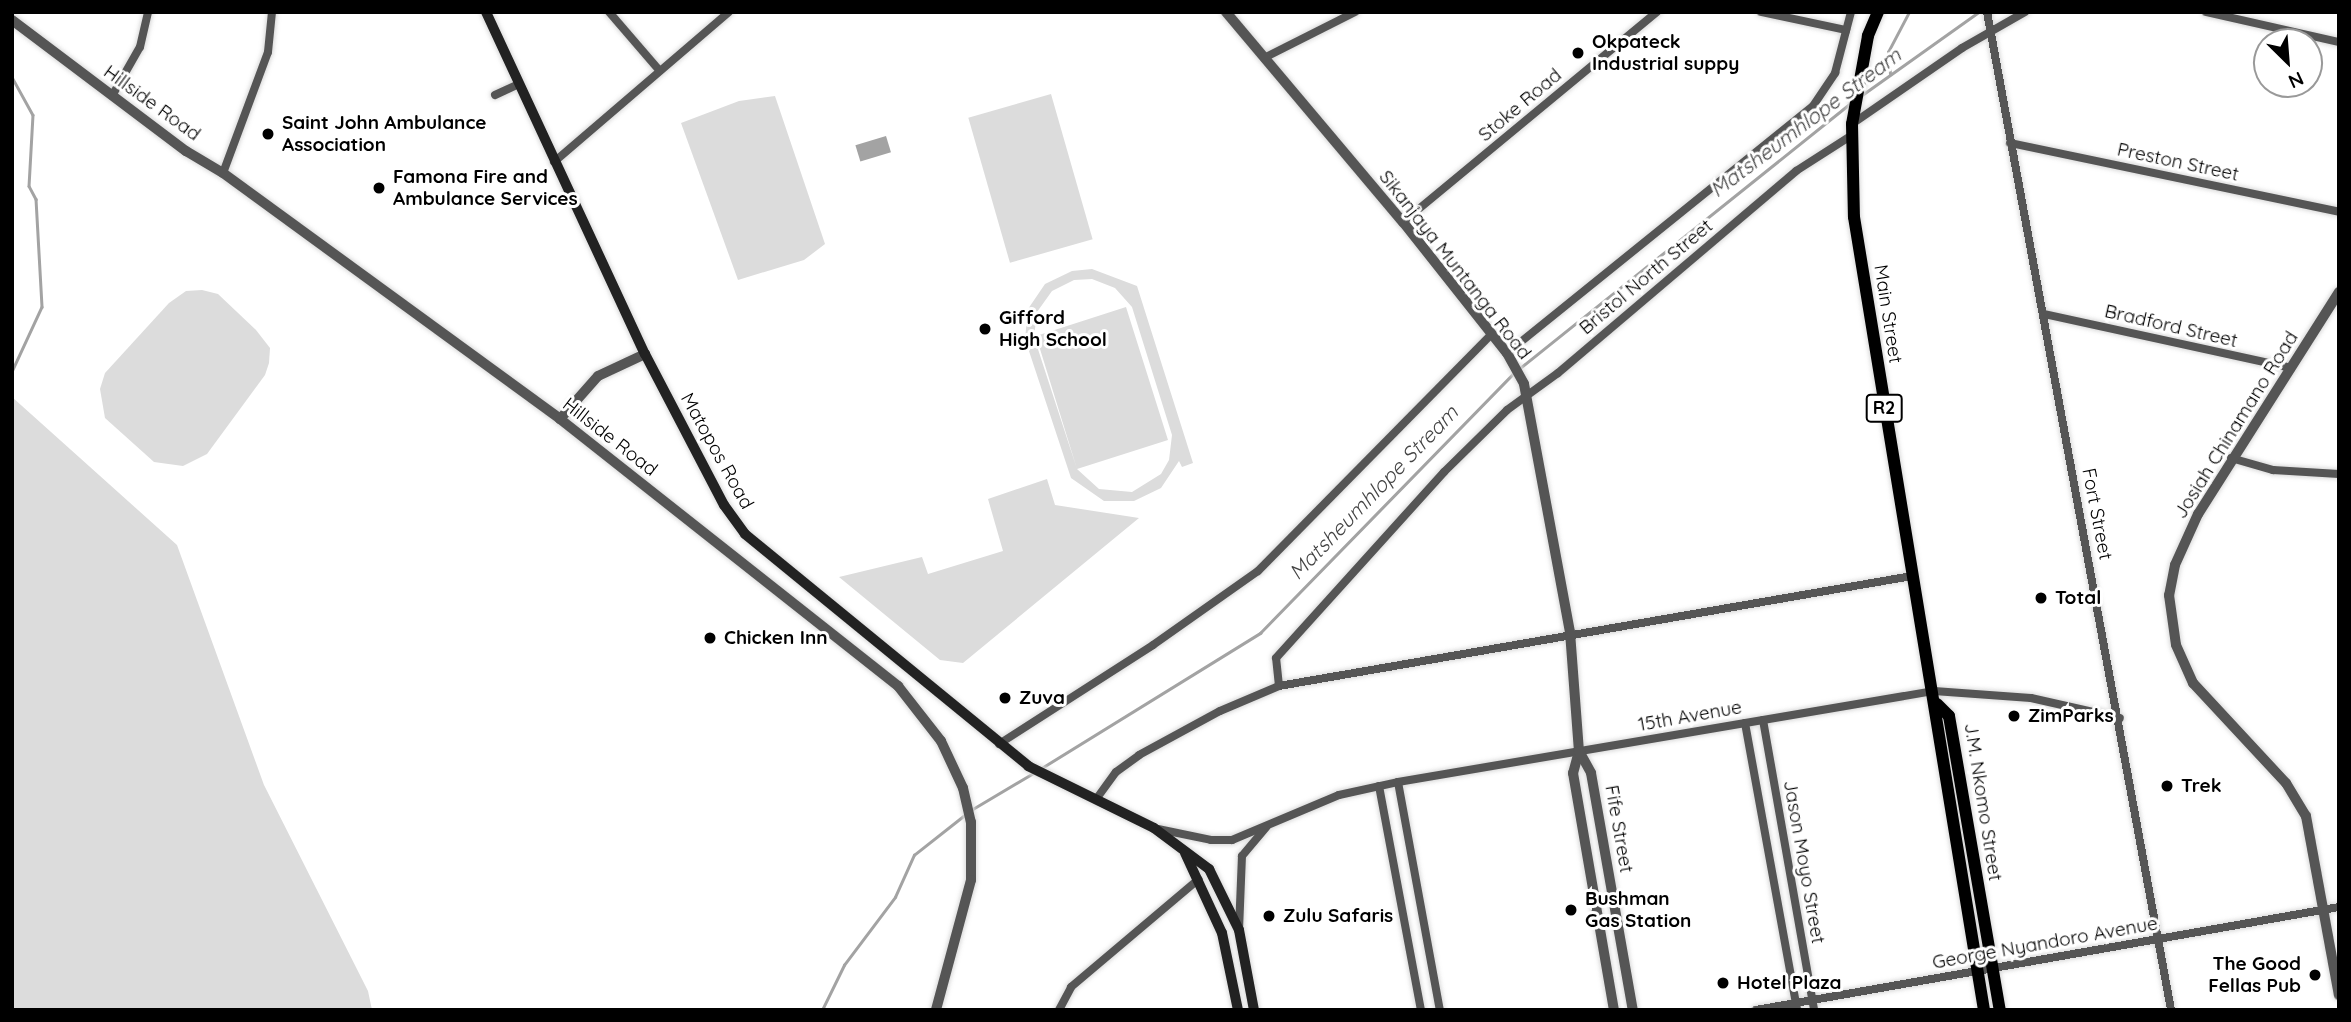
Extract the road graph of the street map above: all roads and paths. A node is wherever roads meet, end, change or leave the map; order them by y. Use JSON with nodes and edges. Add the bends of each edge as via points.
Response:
{"nodes":[{"id":1,"x":148,"y":12,"type":"edge"},
{"id":2,"x":272,"y":12,"type":"edge"},
{"id":3,"x":486,"y":12,"type":"edge"},
{"id":4,"x":609,"y":12,"type":"edge"},
{"id":5,"x":729,"y":12,"type":"edge"},
{"id":6,"x":1226,"y":12,"type":"edge"},
{"id":7,"x":1355,"y":12,"type":"edge"},
{"id":8,"x":1657,"y":12,"type":"edge"},
{"id":9,"x":1761,"y":12,"type":"edge"},
{"id":10,"x":1851,"y":12,"type":"edge"},
{"id":11,"x":1878,"y":12,"type":"edge"},
{"id":12,"x":1987,"y":12,"type":"edge"},
{"id":13,"x":2025,"y":12,"type":"edge"},
{"id":14,"x":2206,"y":12,"type":"edge"},
{"id":15,"x":12,"y":20,"type":"edge"},
{"id":16,"x":1990,"y":28,"type":"junction"},
{"id":17,"x":1846,"y":30,"type":"junction"},
{"id":18,"x":2339,"y":42,"type":"edge"},
{"id":19,"x":1264,"y":58,"type":"junction"},
{"id":20,"x":659,"y":70,"type":"junction"},
{"id":21,"x":519,"y":83,"type":"junction"},
{"id":22,"x":495,"y":95,"type":"dead end"},
{"id":23,"x":112,"y":96,"type":"junction"},
{"id":24,"x":1852,"y":130,"type":"junction"},
{"id":25,"x":2010,"y":143,"type":"junction"},
{"id":26,"x":554,"y":162,"type":"junction"},
{"id":27,"x":223,"y":173,"type":"junction"},
{"id":28,"x":2339,"y":212,"type":"edge"},
{"id":29,"x":1404,"y":222,"type":"junction"},
{"id":30,"x":2339,"y":292,"type":"edge"},
{"id":31,"x":2043,"y":314,"type":"junction"},
{"id":32,"x":1491,"y":335,"type":"junction"},
{"id":33,"x":645,"y":354,"type":"junction"},
{"id":34,"x":1509,"y":357,"type":"junction"},
{"id":35,"x":2291,"y":369,"type":"junction"},
{"id":36,"x":1526,"y":389,"type":"junction"},
{"id":37,"x":561,"y":419,"type":"junction"},
{"id":38,"x":2231,"y":458,"type":"junction"},
{"id":39,"x":2339,"y":474,"type":"edge"},
{"id":40,"x":1912,"y":576,"type":"junction"},
{"id":41,"x":1570,"y":632,"type":"junction"},
{"id":42,"x":1279,"y":686,"type":"junction"},
{"id":43,"x":1934,"y":691,"type":"junction"},
{"id":44,"x":1937,"y":704,"type":"junction"},
{"id":45,"x":2120,"y":718,"type":"junction"},
{"id":46,"x":1763,"y":720,"type":"junction"},
{"id":47,"x":1745,"y":723,"type":"junction"},
{"id":48,"x":999,"y":744,"type":"junction"},
{"id":49,"x":1578,"y":751,"type":"junction"},
{"id":50,"x":1398,"y":782,"type":"junction"},
{"id":51,"x":1379,"y":786,"type":"junction"},
{"id":52,"x":1097,"y":798,"type":"junction"},
{"id":53,"x":1271,"y":823,"type":"junction"},
{"id":54,"x":1154,"y":828,"type":"junction"},
{"id":55,"x":1180,"y":845,"type":"junction"},
{"id":56,"x":1199,"y":879,"type":"junction"},
{"id":57,"x":2339,"y":907,"type":"edge"},
{"id":58,"x":2324,"y":909,"type":"junction"},
{"id":59,"x":1239,"y":930,"type":"junction"},
{"id":60,"x":2159,"y":939,"type":"junction"},
{"id":61,"x":1993,"y":968,"type":"junction"},
{"id":62,"x":1978,"y":971,"type":"junction"},
{"id":63,"x":2339,"y":995,"type":"edge"},
{"id":64,"x":1812,"y":1000,"type":"junction"},
{"id":65,"x":1797,"y":1006,"type":"edge"},
{"id":66,"x":937,"y":1008,"type":"edge"},
{"id":67,"x":1059,"y":1010,"type":"edge"},
{"id":68,"x":1238,"y":1010,"type":"edge"},
{"id":69,"x":1254,"y":1010,"type":"edge"},
{"id":70,"x":1421,"y":1010,"type":"edge"},
{"id":71,"x":1440,"y":1010,"type":"edge"},
{"id":72,"x":1614,"y":1010,"type":"edge"},
{"id":73,"x":1633,"y":1010,"type":"edge"},
{"id":74,"x":1756,"y":1010,"type":"edge"},
{"id":75,"x":1814,"y":1010,"type":"edge"},
{"id":76,"x":1984,"y":1010,"type":"edge"},
{"id":77,"x":2000,"y":1010,"type":"edge"},
{"id":78,"x":2171,"y":1010,"type":"edge"}],
"edges":[{"from":1,"to":23,"type":"street","via":[[140,47]]},
{"from":2,"to":27,"type":"street","via":[[268,52]]},
{"from":3,"to":21,"type":"main road","name":"Matopos Road"},
{"from":4,"to":20,"type":"street"},
{"from":5,"to":20,"type":"street"},
{"from":6,"to":19,"type":"street","name":"Sikanjaya Muntanga Road"},
{"from":7,"to":19,"type":"street"},
{"from":8,"to":29,"type":"street","name":"Stoke Road"},
{"from":9,"to":17,"type":"street"},
{"from":10,"to":17,"type":"street"},
{"from":11,"to":24,"type":"highway","name":"Main Street","number":"R2","via":[[1868,36]]},
{"from":12,"to":16,"type":"street","name":"Fort Street"},
{"from":13,"to":16,"type":"street","name":"Bristol North Street"},
{"from":14,"to":18,"type":"street"},
{"from":15,"to":23,"type":"street","name":"Hillside Road"},
{"from":16,"to":24,"type":"street","name":"Bristol North Street"},
{"from":16,"to":25,"type":"street","name":"Fort Street"},
{"from":17,"to":34,"type":"street","via":[[1835,73],[1813,106]]},
{"from":19,"to":29,"type":"street","name":"Sikanjaya Muntanga Road"},
{"from":20,"to":26,"type":"street"},
{"from":21,"to":22,"type":"street"},
{"from":21,"to":26,"type":"main road","name":"Matopos Road"},
{"from":23,"to":27,"type":"street","name":"Hillside Road"},
{"from":24,"to":36,"type":"street","name":"Bristol North Street"},
{"from":24,"to":40,"type":"highway","name":"Main Street","number":"R2","via":[[1854,217]]},
{"from":25,"to":28,"type":"street","name":"Preston Street"},
{"from":25,"to":31,"type":"street","name":"Fort Street"},
{"from":26,"to":33,"type":"main road","name":"Matopos Road"},
{"from":27,"to":37,"type":"street","name":"Hillside Road"},
{"from":29,"to":32,"type":"street","name":"Sikanjaya Muntanga Road"},
{"from":30,"to":35,"type":"street","name":"Josiah Chinamano Road"},
{"from":31,"to":35,"type":"street","name":"Bradford Street"},
{"from":31,"to":45,"type":"street","name":"Fort Street"},
{"from":32,"to":34,"type":"street","name":"Sikanjaya Muntanga Road"},
{"from":32,"to":48,"type":"street","via":[[1258,571]]},
{"from":33,"to":37,"type":"street","via":[[598,376]]},
{"from":33,"to":48,"type":"main road","name":"Matopos Road","via":[[711,482],[745,534]]},
{"from":34,"to":36,"type":"street","name":"Sikanjaya Muntanga Road"},
{"from":35,"to":38,"type":"street","name":"Josiah Chinamano Road"},
{"from":36,"to":41,"type":"street","name":"Sikanjaya Muntanga Road"},
{"from":36,"to":42,"type":"street","name":"Bristol North Street","via":[[1444,472],[1276,658]]},
{"from":37,"to":66,"type":"street","name":"Hillside Road","via":[[898,686],[941,741],[963,788],[971,822],[971,880]]},
{"from":38,"to":39,"type":"street","via":[[2273,470]]},
{"from":38,"to":58,"type":"street","name":"Josiah Chinamano Road","via":[[2175,565],[2169,595],[2171,622],[2184,664],[2204,700],[2297,799],[2311,834]]},
{"from":40,"to":41,"type":"street"},
{"from":40,"to":43,"type":"highway","name":"Main Street","number":"R2"},
{"from":41,"to":42,"type":"street"},
{"from":41,"to":49,"type":"street","name":"Sikanjaya Muntanga Road"},
{"from":42,"to":52,"type":"street","via":[[1147,750],[1116,772]]},
{"from":43,"to":44,"type":"highway","name":"Main Street","number":"R2"},
{"from":43,"to":45,"type":"street","name":"15th Avenue","via":[[2031,698]]},
{"from":43,"to":46,"type":"street","name":"15th Avenue"},
{"from":44,"to":61,"type":"highway","name":"J.M. Nkomo Street","number":"R2","via":[[1949,716]]},
{"from":44,"to":62,"type":"highway","name":"J.M. Nkomo Street","number":"R2","via":[[1935,721]]},
{"from":45,"to":60,"type":"street","name":"Fort Street"},
{"from":46,"to":47,"type":"street","name":"15th Avenue"},
{"from":46,"to":64,"type":"street","name":"Jason Moyo Street"},
{"from":47,"to":49,"type":"street","name":"15th Avenue"},
{"from":47,"to":65,"type":"street","name":"Jason Moyo Street"},
{"from":48,"to":52,"type":"main road","name":"Matopos Road","via":[[1047,777]]},
{"from":49,"to":50,"type":"street","name":"15th Avenue"},
{"from":49,"to":72,"type":"street","name":"Fife Street","via":[[1573,773]]},
{"from":49,"to":73,"type":"street","name":"Fife Street","via":[[1591,773]]},
{"from":50,"to":51,"type":"street","name":"15th Avenue"},
{"from":50,"to":71,"type":"street"},
{"from":51,"to":53,"type":"street","name":"15th Avenue","via":[[1339,795]]},
{"from":51,"to":70,"type":"street"},
{"from":52,"to":54,"type":"main road","name":"Matopos Road"},
{"from":53,"to":54,"type":"street","name":"15th Avenue","via":[[1222,840]]},
{"from":53,"to":59,"type":"street","name":"15th Avenue","via":[[1242,856]]},
{"from":54,"to":55,"type":"main road","name":"Matopos Road"},
{"from":55,"to":56,"type":"main road"},
{"from":55,"to":59,"type":"main road","name":"Matopos Road","via":[[1209,869]]},
{"from":56,"to":67,"type":"street","via":[[1071,988]]},
{"from":56,"to":68,"type":"main road","via":[[1222,933]]},
{"from":57,"to":58,"type":"street","name":"George Nyandoro Avenue"},
{"from":58,"to":60,"type":"street","name":"George Nyandoro Avenue"},
{"from":58,"to":63,"type":"street","name":"Josiah Chinamano Road"},
{"from":59,"to":69,"type":"main road","name":"Matopos Road"},
{"from":60,"to":61,"type":"street","name":"George Nyandoro Avenue"},
{"from":60,"to":78,"type":"street","name":"Fort Street"},
{"from":61,"to":62,"type":"street","name":"George Nyandoro Avenue"},
{"from":61,"to":77,"type":"highway","name":"J.M. Nkomo Street","number":"R2"},
{"from":62,"to":64,"type":"street","name":"George Nyandoro Avenue"},
{"from":62,"to":76,"type":"highway","name":"J.M. Nkomo Street","number":"R2"},
{"from":64,"to":65,"type":"street","name":"George Nyandoro Avenue"},
{"from":64,"to":75,"type":"street","name":"Jason Moyo Street"},
{"from":65,"to":74,"type":"street","name":"George Nyandoro Avenue"}]}
